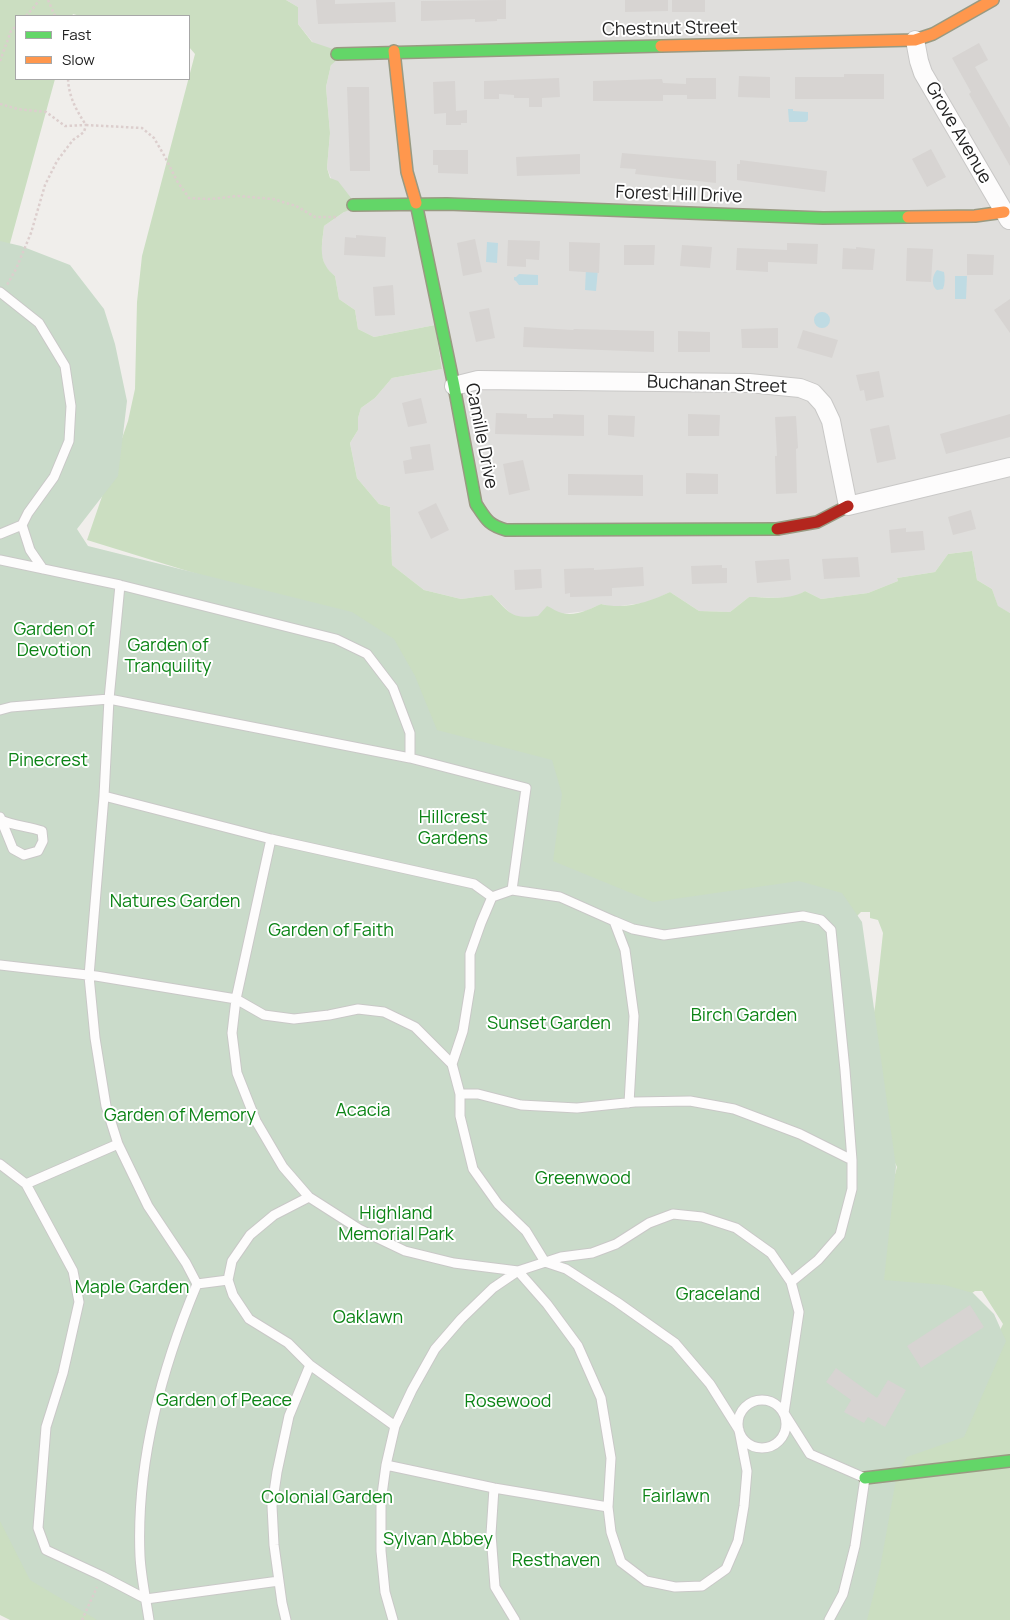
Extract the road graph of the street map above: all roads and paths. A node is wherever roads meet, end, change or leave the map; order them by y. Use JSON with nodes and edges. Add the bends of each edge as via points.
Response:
{"nodes":[{"id":1,"x":39,"y":0,"type":"edge"},
{"id":2,"x":48,"y":0,"type":"edge"},
{"id":3,"x":994,"y":0,"type":"edge"},
{"id":4,"x":27,"y":15,"type":"edge"},
{"id":5,"x":55,"y":15,"type":"edge"},
{"id":6,"x":15,"y":27,"type":"edge"},
{"id":7,"x":915,"y":40,"type":"junction"},
{"id":8,"x":394,"y":51,"type":"junction"},
{"id":9,"x":337,"y":54,"type":"dead end"},
{"id":10,"x":0,"y":61,"type":"edge"},
{"id":11,"x":68,"y":80,"type":"edge"},
{"id":12,"x":0,"y":104,"type":"edge"},
{"id":13,"x":86,"y":125,"type":"junction"},
{"id":14,"x":416,"y":204,"type":"junction"},
{"id":15,"x":353,"y":205,"type":"joint"},
{"id":16,"x":1007,"y":217,"type":"edge"},
{"id":17,"x":1,"y":293,"type":"edge"},
{"id":18,"x":454,"y":386,"type":"junction"},
{"id":19,"x":1010,"y":467,"type":"edge"},
{"id":20,"x":848,"y":506,"type":"junction"},
{"id":21,"x":22,"y":525,"type":"junction"},
{"id":22,"x":0,"y":534,"type":"edge"},
{"id":23,"x":0,"y":560,"type":"edge"},
{"id":24,"x":43,"y":569,"type":"junction"},
{"id":25,"x":120,"y":585,"type":"junction"},
{"id":26,"x":109,"y":699,"type":"junction"},
{"id":27,"x":0,"y":710,"type":"edge"},
{"id":28,"x":410,"y":758,"type":"junction"},
{"id":29,"x":104,"y":796,"type":"junction"},
{"id":30,"x":1,"y":818,"type":"edge"},
{"id":31,"x":271,"y":838,"type":"junction"},
{"id":32,"x":512,"y":890,"type":"junction"},
{"id":33,"x":492,"y":897,"type":"junction"},
{"id":34,"x":614,"y":921,"type":"junction"},
{"id":35,"x":0,"y":966,"type":"edge"},
{"id":36,"x":89,"y":976,"type":"junction"},
{"id":37,"x":236,"y":999,"type":"junction"},
{"id":38,"x":452,"y":1064,"type":"junction"},
{"id":39,"x":460,"y":1094,"type":"junction"},
{"id":40,"x":629,"y":1103,"type":"junction"},
{"id":41,"x":118,"y":1144,"type":"junction"},
{"id":42,"x":852,"y":1160,"type":"junction"},
{"id":43,"x":0,"y":1164,"type":"edge"},
{"id":44,"x":26,"y":1184,"type":"junction"},
{"id":45,"x":309,"y":1197,"type":"junction"},
{"id":46,"x":545,"y":1262,"type":"junction"},
{"id":47,"x":518,"y":1271,"type":"junction"},
{"id":48,"x":228,"y":1280,"type":"junction"},
{"id":49,"x":791,"y":1282,"type":"junction"},
{"id":50,"x":197,"y":1284,"type":"junction"},
{"id":51,"x":310,"y":1365,"type":"junction"},
{"id":52,"x":784,"y":1413,"type":"junction"},
{"id":53,"x":395,"y":1426,"type":"junction"},
{"id":54,"x":739,"y":1430,"type":"junction"},
{"id":55,"x":1010,"y":1461,"type":"edge"},
{"id":56,"x":386,"y":1465,"type":"junction"},
{"id":57,"x":865,"y":1478,"type":"junction"},
{"id":58,"x":494,"y":1488,"type":"junction"},
{"id":59,"x":608,"y":1507,"type":"junction"},
{"id":60,"x":102,"y":1576,"type":"junction"},
{"id":61,"x":279,"y":1581,"type":"junction"},
{"id":62,"x":146,"y":1599,"type":"junction"},
{"id":63,"x":82,"y":1620,"type":"edge"},
{"id":64,"x":149,"y":1620,"type":"edge"},
{"id":65,"x":286,"y":1620,"type":"edge"},
{"id":66,"x":394,"y":1620,"type":"edge"},
{"id":67,"x":515,"y":1620,"type":"edge"},
{"id":68,"x":830,"y":1620,"type":"edge"}],
"edges":[{"from":1,"to":4,"type":"path"},
{"from":2,"to":5,"type":"path"},
{"from":3,"to":7,"type":"street","name":"Chestnut Street","via":[[933,34]]},
{"from":6,"to":10,"type":"path"},
{"from":7,"to":8,"type":"street","name":"Chestnut Street"},
{"from":7,"to":16,"type":"street","name":"Grove Avenue","via":[[923,73]]},
{"from":8,"to":9,"type":"street","name":"Chestnut Street"},
{"from":8,"to":14,"type":"street","name":"Camille Drive","via":[[407,172]]},
{"from":11,"to":13,"type":"path","via":[[68,91],[75,109]]},
{"from":12,"to":13,"type":"path","via":[[46,112],[65,126]]},
{"from":13,"to":15,"type":"path","via":[[142,128],[154,138],[190,198],[210,200],[238,196],[273,199],[316,217],[338,217]]},
{"from":13,"to":17,"type":"path","via":[[84,132],[72,140],[57,161],[24,251]]},
{"from":14,"to":15,"type":"street","name":"Forest Hill Drive"},
{"from":14,"to":16,"type":"street","name":"Forest Hill Drive","via":[[823,218]]},
{"from":14,"to":18,"type":"street","name":"Camille Drive"},
{"from":17,"to":21,"type":"lane","via":[[39,323],[65,366],[71,406],[69,441],[54,476]]},
{"from":18,"to":20,"type":"street","name":"Buchanan Street","via":[[478,380],[749,383],[800,388],[823,404],[831,421]]},
{"from":18,"to":20,"type":"street","name":"Camille Drive","via":[[476,504],[486,520],[506,530],[769,530],[817,522]]},
{"from":19,"to":20,"type":"street"},
{"from":21,"to":22,"type":"lane"},
{"from":21,"to":24,"type":"lane","via":[[30,550]]},
{"from":23,"to":24,"type":"lane"},
{"from":24,"to":25,"type":"lane"},
{"from":25,"to":26,"type":"lane"},
{"from":25,"to":28,"type":"lane","via":[[336,639],[367,654],[393,688],[410,733]]},
{"from":26,"to":27,"type":"lane"},
{"from":26,"to":28,"type":"lane"},
{"from":26,"to":29,"type":"lane"},
{"from":28,"to":32,"type":"lane","via":[[526,788]]},
{"from":29,"to":31,"type":"lane"},
{"from":29,"to":36,"type":"lane"},
{"from":30,"to":30,"type":"lane","via":[[13,849],[24,855],[38,851],[43,841],[42,831],[12,825]]},
{"from":31,"to":33,"type":"lane","via":[[474,884]]},
{"from":31,"to":37,"type":"lane"},
{"from":32,"to":33,"type":"lane"},
{"from":32,"to":34,"type":"lane","via":[[560,897]]},
{"from":33,"to":38,"type":"lane","via":[[470,954],[470,988],[463,1031]]},
{"from":34,"to":40,"type":"lane","via":[[625,950],[634,1016]]},
{"from":34,"to":42,"type":"lane","via":[[633,929],[664,935],[803,916],[820,920],[831,930]]},
{"from":35,"to":36,"type":"lane"},
{"from":36,"to":37,"type":"lane"},
{"from":36,"to":41,"type":"lane","via":[[106,1106]]},
{"from":37,"to":38,"type":"lane","via":[[264,1015],[294,1019],[358,1010],[384,1012],[415,1027]]},
{"from":37,"to":45,"type":"lane","via":[[232,1033],[237,1072],[256,1121],[282,1167]]},
{"from":38,"to":39,"type":"lane"},
{"from":39,"to":40,"type":"lane","via":[[478,1094],[522,1105],[577,1108]]},
{"from":39,"to":46,"type":"lane","via":[[460,1116],[473,1169],[498,1204],[526,1231]]},
{"from":40,"to":42,"type":"lane","via":[[690,1101],[734,1109],[800,1134]]},
{"from":41,"to":44,"type":"lane"},
{"from":41,"to":50,"type":"lane","via":[[148,1206]]},
{"from":42,"to":49,"type":"lane","via":[[852,1189],[840,1235],[818,1260]]},
{"from":43,"to":44,"type":"lane"},
{"from":44,"to":60,"type":"lane","via":[[73,1271],[79,1302],[63,1373],[46,1427],[38,1528],[46,1550]]},
{"from":45,"to":47,"type":"lane","via":[[359,1229],[405,1252]]},
{"from":45,"to":48,"type":"lane","via":[[274,1215],[250,1235],[232,1262]]},
{"from":46,"to":47,"type":"lane"},
{"from":46,"to":49,"type":"lane","via":[[592,1253],[616,1244],[649,1223],[672,1214],[702,1217],[736,1228],[770,1253]]},
{"from":46,"to":54,"type":"lane","via":[[566,1269],[675,1343],[710,1384]]},
{"from":47,"to":53,"type":"lane","via":[[480,1300],[435,1350]]},
{"from":47,"to":59,"type":"lane","via":[[578,1346],[601,1398],[611,1458]]},
{"from":48,"to":50,"type":"lane"},
{"from":48,"to":51,"type":"lane","via":[[233,1295],[249,1319],[288,1343]]},
{"from":49,"to":52,"type":"lane","via":[[799,1312]]},
{"from":50,"to":62,"type":"lane","via":[[170,1355],[151,1422],[142,1480],[140,1557]]},
{"from":51,"to":53,"type":"lane"},
{"from":51,"to":61,"type":"lane","via":[[289,1416],[272,1506]]},
{"from":52,"to":54,"type":"lane","via":[[773,1402],[758,1400],[740,1414]]},
{"from":52,"to":54,"type":"lane","via":[[786,1429],[778,1443],[771,1447],[755,1447],[742,1437]]},
{"from":52,"to":57,"type":"lane","via":[[810,1454]]},
{"from":53,"to":56,"type":"lane"},
{"from":54,"to":59,"type":"lane","via":[[747,1471],[738,1541],[726,1569],[702,1586],[675,1587],[646,1581],[621,1562],[611,1532]]},
{"from":55,"to":57,"type":"street"},
{"from":56,"to":58,"type":"lane"},
{"from":56,"to":66,"type":"lane","via":[[380,1551],[385,1592]]},
{"from":57,"to":68,"type":"lane","via":[[855,1546],[843,1594]]},
{"from":58,"to":59,"type":"lane"},
{"from":58,"to":67,"type":"lane","via":[[491,1534],[495,1587]]},
{"from":60,"to":62,"type":"lane"},
{"from":60,"to":63,"type":"path"},
{"from":61,"to":62,"type":"lane"},
{"from":61,"to":65,"type":"lane"},
{"from":62,"to":64,"type":"lane"}]}
